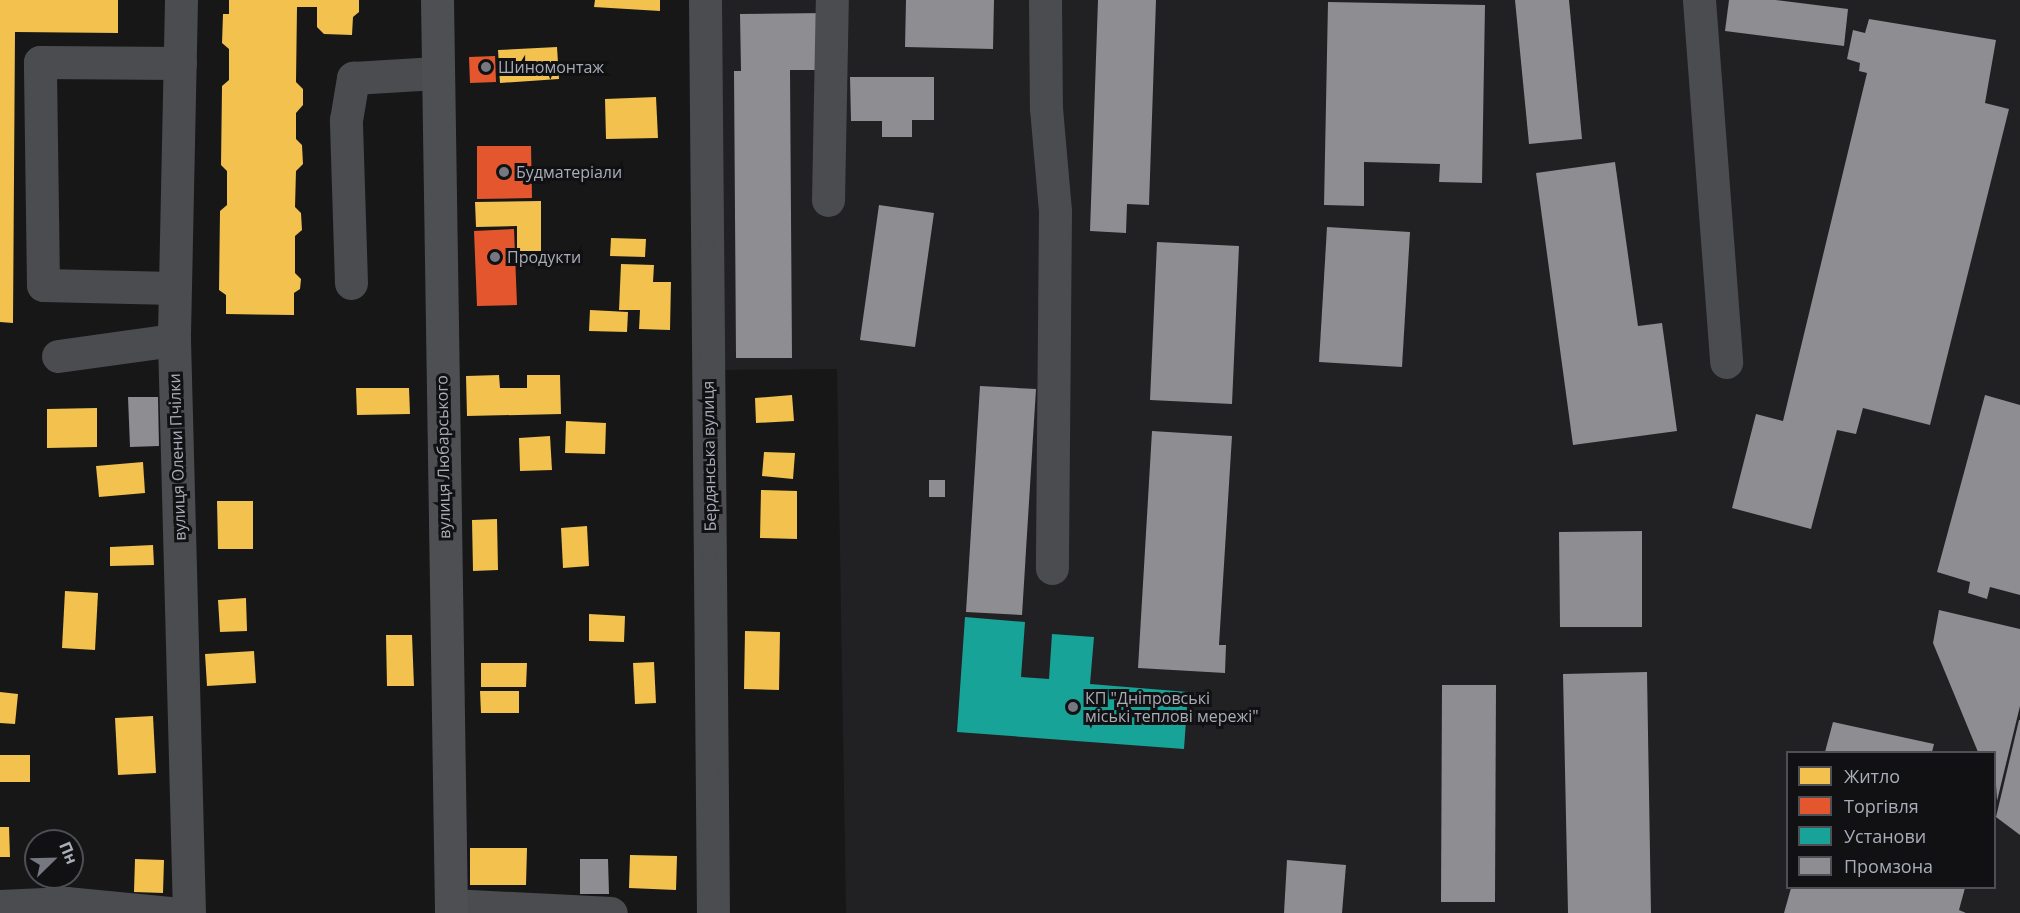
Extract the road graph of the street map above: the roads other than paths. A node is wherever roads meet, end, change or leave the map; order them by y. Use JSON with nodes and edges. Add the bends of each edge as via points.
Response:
{"nodes":[{"id":1,"x":182,"y":0,"type":"edge"},
{"id":2,"x":437,"y":0,"type":"edge"},
{"id":3,"x":705,"y":0,"type":"edge"},
{"id":4,"x":832,"y":0,"type":"edge"},
{"id":5,"x":1045,"y":0,"type":"edge"},
{"id":6,"x":1699,"y":0,"type":"edge"},
{"id":7,"x":180,"y":63,"type":"junction"},
{"id":8,"x":436,"y":73,"type":"junction"},
{"id":9,"x":828,"y":200,"type":"dead end"},
{"id":10,"x":351,"y":283,"type":"dead end"},
{"id":11,"x":174,"y":288,"type":"junction"},
{"id":12,"x":174,"y":340,"type":"junction"},
{"id":13,"x":58,"y":356,"type":"dead end"},
{"id":14,"x":1726,"y":362,"type":"dead end"},
{"id":15,"x":1052,"y":568,"type":"dead end"},
{"id":16,"x":0,"y":906,"type":"edge"},
{"id":17,"x":451,"y":909,"type":"edge"},
{"id":18,"x":170,"y":913,"type":"edge"},
{"id":19,"x":189,"y":913,"type":"edge"},
{"id":20,"x":611,"y":913,"type":"edge"},
{"id":21,"x":713,"y":913,"type":"edge"}],
"edges":[{"from":1,"to":7,"type":"street","name":"вулиця Олени Пчілки"},
{"from":2,"to":8,"type":"main road","name":"вулиця Любарського"},
{"from":3,"to":21,"type":"street","name":"Бердянська вулиця"},
{"from":4,"to":9,"type":"street"},
{"from":5,"to":15,"type":"street","via":[[1046,108],[1054,211]]},
{"from":6,"to":14,"type":"street"},
{"from":7,"to":11,"type":"street","name":"вулиця Олени Пчілки"},
{"from":7,"to":11,"type":"street","via":[[40,62],[43,285]]},
{"from":8,"to":10,"type":"street","via":[[353,78],[346,120]]},
{"from":8,"to":17,"type":"main road","name":"вулиця Любарського"},
{"from":11,"to":12,"type":"street","name":"вулиця Олени Пчілки"},
{"from":12,"to":13,"type":"street"},
{"from":12,"to":19,"type":"street","name":"вулиця Олени Пчілки"},
{"from":16,"to":18,"type":"street","via":[[66,903]]},
{"from":17,"to":20,"type":"street"}]}
